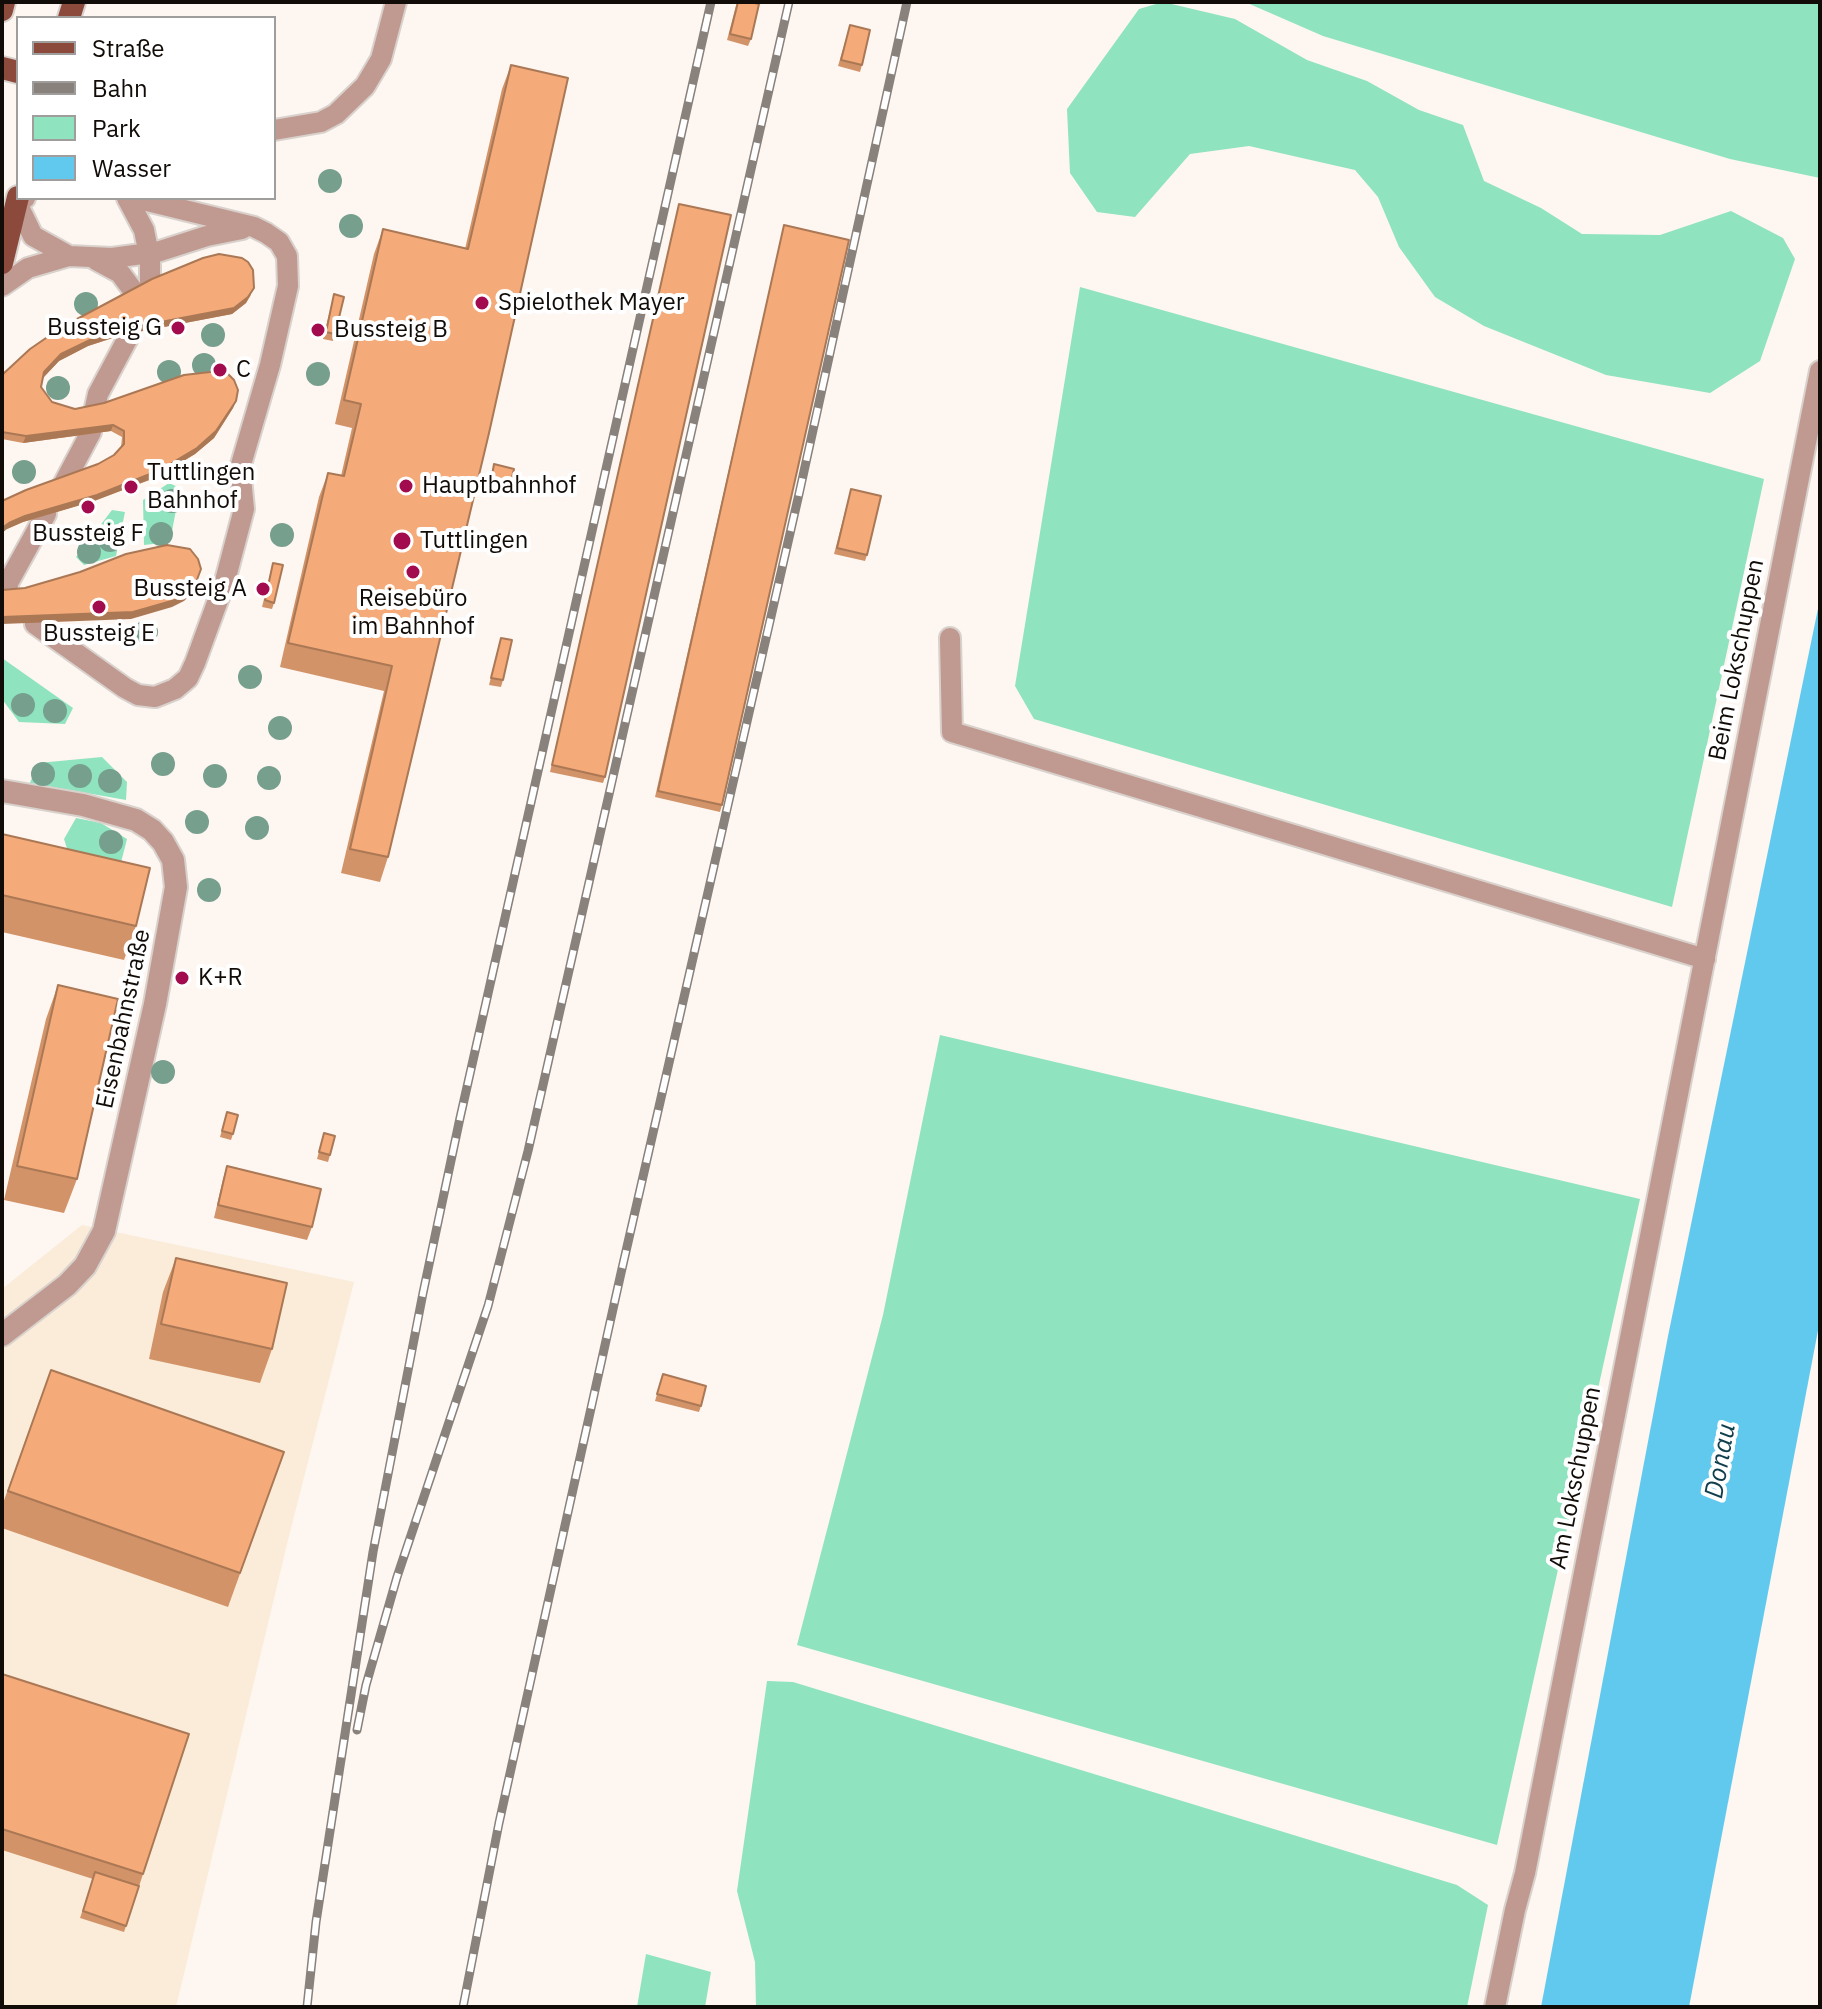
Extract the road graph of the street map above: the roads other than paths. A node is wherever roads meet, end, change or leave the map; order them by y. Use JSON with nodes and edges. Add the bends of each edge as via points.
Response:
{"nodes":[{"id":1,"x":4,"y":2,"type":"edge"},
{"id":2,"x":396,"y":2,"type":"edge"},
{"id":3,"x":2,"y":10,"type":"edge"},
{"id":4,"x":276,"y":130,"type":"edge"},
{"id":5,"x":16,"y":199,"type":"edge"},
{"id":6,"x":16,"y":200,"type":"edge"},
{"id":7,"x":128,"y":200,"type":"edge"},
{"id":8,"x":143,"y":200,"type":"edge"},
{"id":9,"x":254,"y":227,"type":"junction"},
{"id":10,"x":78,"y":256,"type":"junction"},
{"id":11,"x":2,"y":263,"type":"edge"},
{"id":12,"x":2,"y":286,"type":"edge"},
{"id":13,"x":130,"y":334,"type":"edge"},
{"id":14,"x":1820,"y":371,"type":"edge"},
{"id":15,"x":64,"y":483,"type":"edge"},
{"id":16,"x":46,"y":514,"type":"edge"},
{"id":17,"x":7,"y":596,"type":"edge"},
{"id":18,"x":35,"y":624,"type":"edge"},
{"id":19,"x":950,"y":638,"type":"dead end"},
{"id":20,"x":2,"y":791,"type":"edge"},
{"id":21,"x":1705,"y":959,"type":"junction"},
{"id":22,"x":2,"y":1335,"type":"edge"},
{"id":23,"x":1495,"y":2007,"type":"edge"}],
"edges":[{"from":1,"to":3,"type":"main road"},
{"from":2,"to":4,"type":"lane","via":[[381,59],[365,86],[321,122]]},
{"from":5,"to":11,"type":"main road"},
{"from":6,"to":10,"type":"lane","via":[[33,236]]},
{"from":7,"to":10,"type":"lane","via":[[144,230],[150,260],[142,289],[99,260]]},
{"from":8,"to":9,"type":"lane"},
{"from":9,"to":10,"type":"lane","via":[[157,252]]},
{"from":9,"to":18,"type":"lane","via":[[279,242],[287,256],[288,286],[240,468],[244,509],[229,567],[188,678],[155,697],[138,695]]},
{"from":10,"to":12,"type":"lane","via":[[28,268]]},
{"from":13,"to":15,"type":"lane","via":[[98,394],[92,422]]},
{"from":14,"to":21,"type":"lane","name":"Beim Lokschuppen"},
{"from":16,"to":17,"type":"lane","via":[[8,583]]},
{"from":19,"to":21,"type":"lane","via":[[952,732]]},
{"from":20,"to":22,"type":"street","name":"Eisenbahnstraße","via":[[136,820],[163,842],[173,860],[176,887],[104,1231],[85,1266],[67,1285]]},
{"from":21,"to":23,"type":"lane","name":"Am Lokschuppen"}]}
